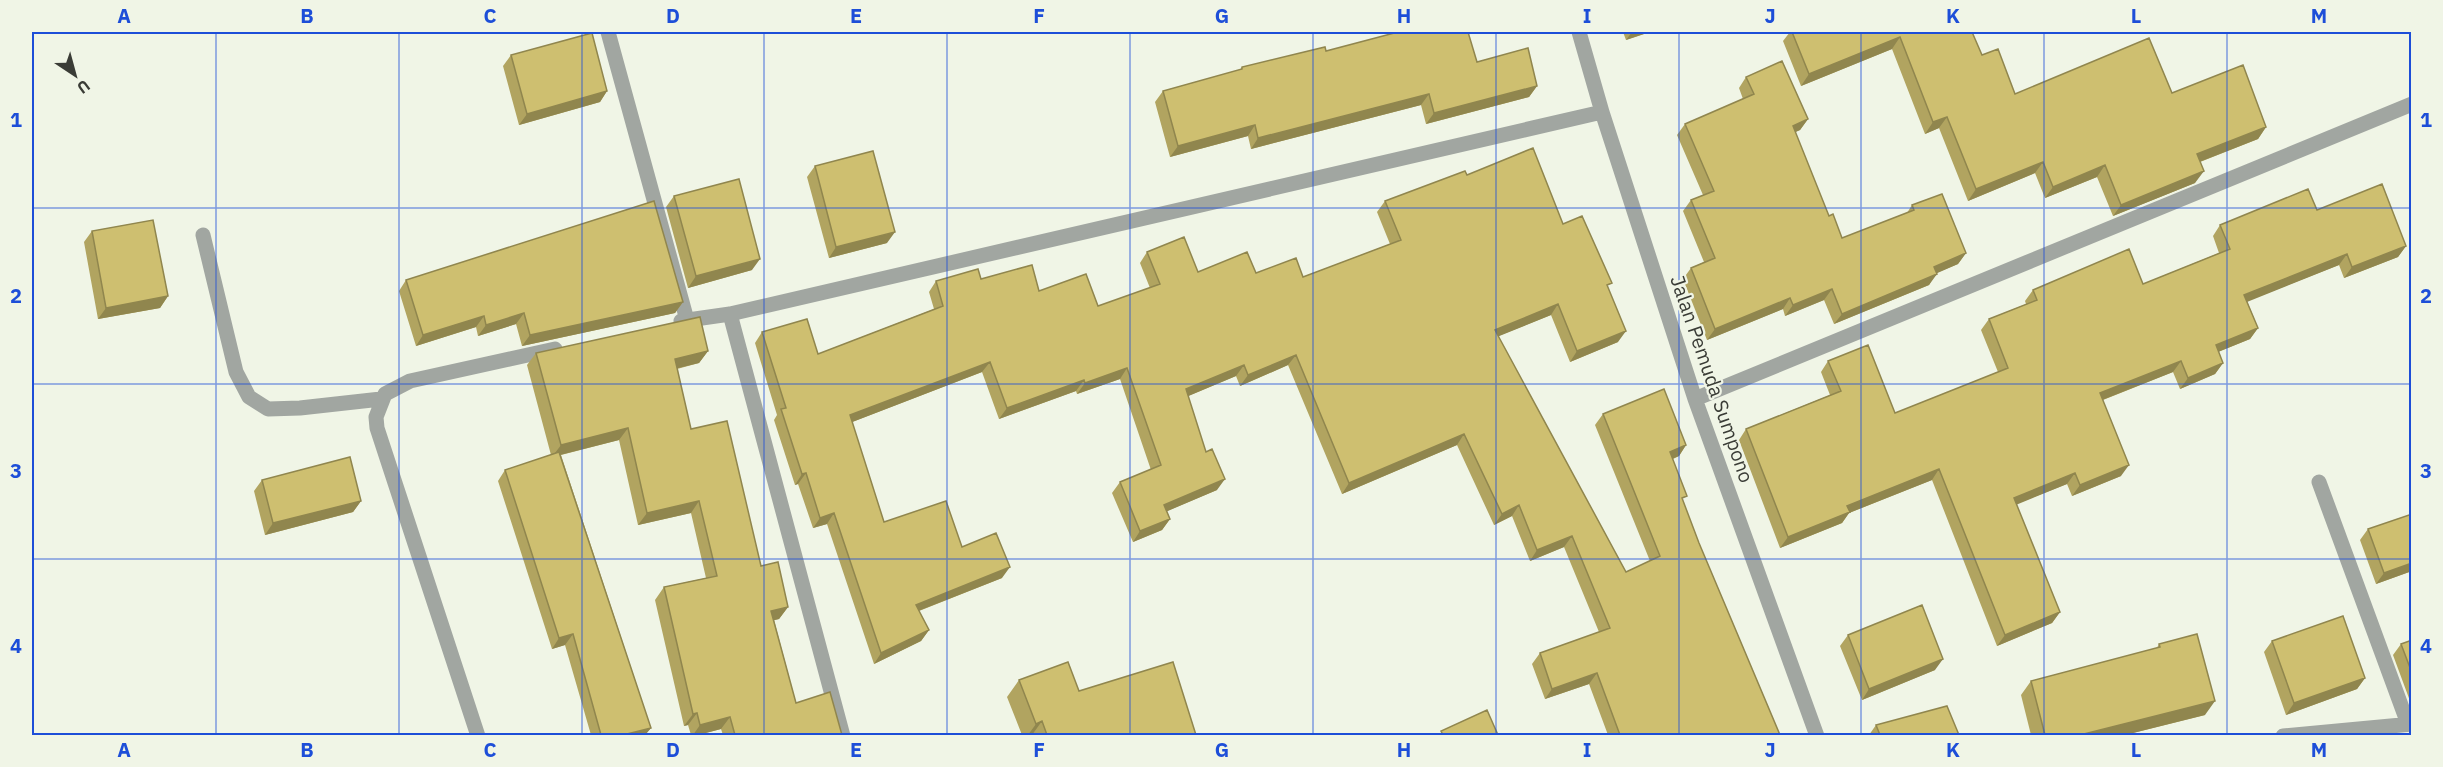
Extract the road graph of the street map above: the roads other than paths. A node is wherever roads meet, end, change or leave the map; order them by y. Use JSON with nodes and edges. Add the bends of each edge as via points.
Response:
{"nodes":[{"id":1,"x":608,"y":32,"type":"edge"},
{"id":2,"x":1579,"y":32,"type":"edge"},
{"id":3,"x":2412,"y":104,"type":"edge"},
{"id":4,"x":1602,"y":112,"type":"junction"},
{"id":5,"x":203,"y":235,"type":"dead end"},
{"id":6,"x":730,"y":314,"type":"junction"},
{"id":7,"x":687,"y":320,"type":"junction"},
{"id":8,"x":664,"y":325,"type":"edge"},
{"id":9,"x":572,"y":345,"type":"edge"},
{"id":10,"x":381,"y":399,"type":"junction"},
{"id":11,"x":1695,"y":399,"type":"junction"},
{"id":12,"x":2319,"y":482,"type":"dead end"},
{"id":13,"x":2410,"y":724,"type":"edge"},
{"id":14,"x":478,"y":735,"type":"edge"},
{"id":15,"x":843,"y":735,"type":"edge"},
{"id":16,"x":1817,"y":735,"type":"edge"},
{"id":17,"x":2283,"y":735,"type":"edge"}],
"edges":[{"from":1,"to":7,"type":"street"},
{"from":2,"to":4,"type":"street","name":"Jalan Pemuda Sumpono"},
{"from":3,"to":11,"type":"street"},
{"from":4,"to":6,"type":"street"},
{"from":4,"to":11,"type":"street","name":"Jalan Pemuda Sumpono"},
{"from":5,"to":10,"type":"street","via":[[236,372],[249,397],[268,409]]},
{"from":6,"to":7,"type":"street"},
{"from":6,"to":15,"type":"street"},
{"from":7,"to":8,"type":"street"},
{"from":9,"to":10,"type":"street","via":[[410,381]]},
{"from":10,"to":14,"type":"street","via":[[376,428]]},
{"from":11,"to":16,"type":"street","name":"Jalan Pemuda Sumpono"},
{"from":12,"to":13,"type":"street"},
{"from":13,"to":17,"type":"street"}]}
